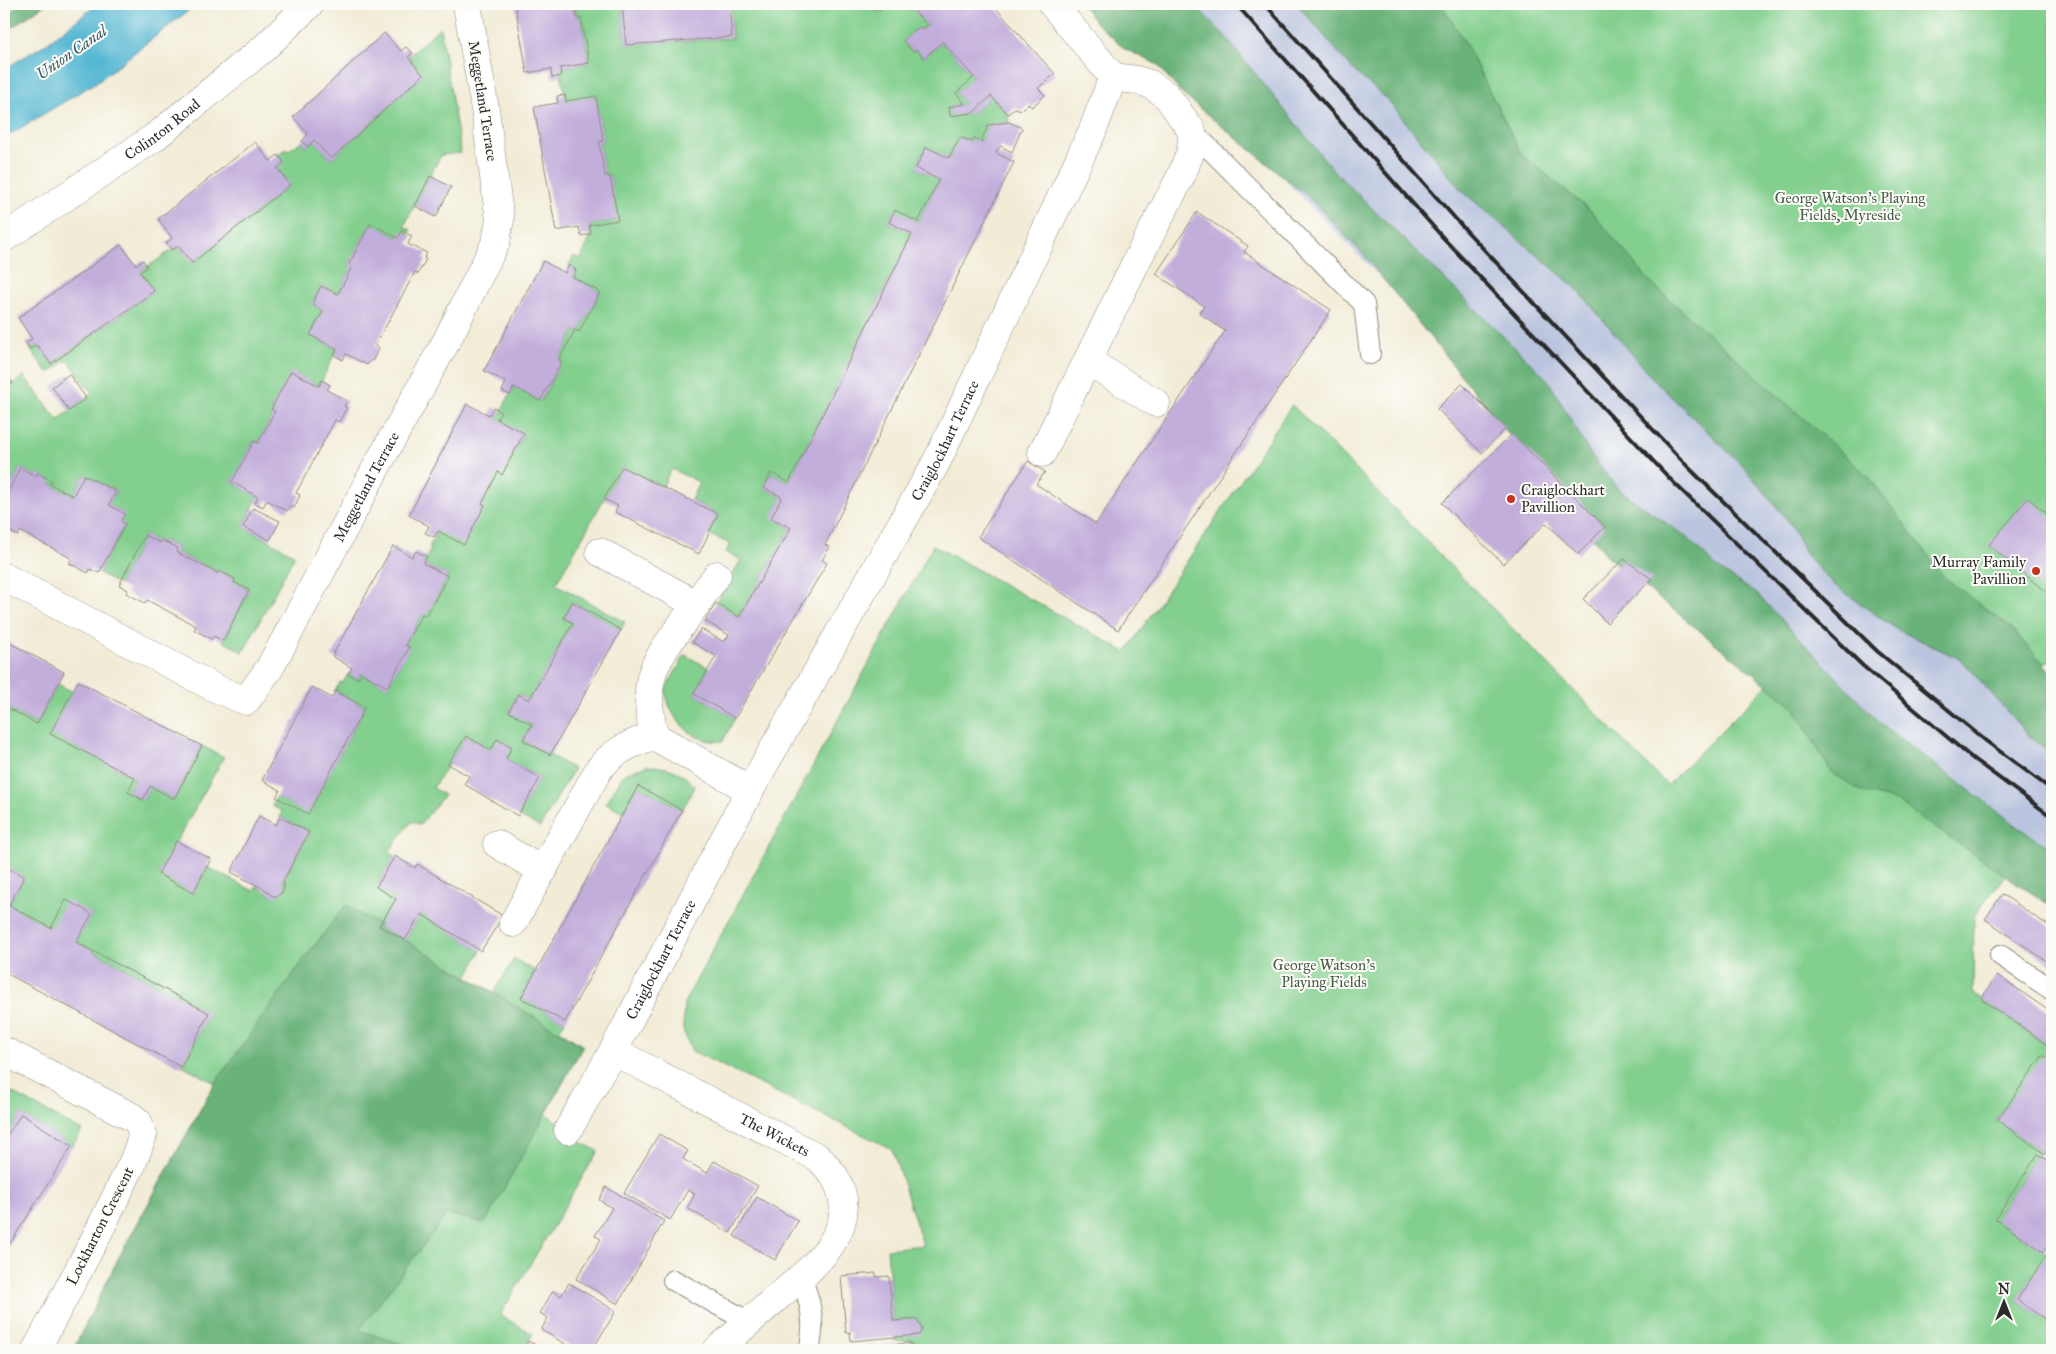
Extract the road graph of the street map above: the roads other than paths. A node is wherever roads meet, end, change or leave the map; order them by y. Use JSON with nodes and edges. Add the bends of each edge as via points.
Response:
{"nodes":[{"id":1,"x":310,"y":4,"type":"edge"},
{"id":2,"x":467,"y":4,"type":"edge"},
{"id":3,"x":1052,"y":4,"type":"edge"},
{"id":4,"x":1114,"y":77,"type":"junction"},
{"id":5,"x":1192,"y":131,"type":"junction"},
{"id":6,"x":4,"y":238,"type":"edge"},
{"id":7,"x":1370,"y":354,"type":"dead end"},
{"id":8,"x":1088,"y":361,"type":"junction"},
{"id":9,"x":1156,"y":403,"type":"dead end"},
{"id":10,"x":1042,"y":453,"type":"dead end"},
{"id":11,"x":600,"y":552,"type":"dead end"},
{"id":12,"x":718,"y":575,"type":"dead end"},
{"id":13,"x":4,"y":577,"type":"edge"},
{"id":14,"x":696,"y":604,"type":"junction"},
{"id":15,"x":654,"y":736,"type":"junction"},
{"id":16,"x":750,"y":790,"type":"junction"},
{"id":17,"x":497,"y":844,"type":"dead end"},
{"id":18,"x":542,"y":871,"type":"junction"},
{"id":19,"x":513,"y":923,"type":"dead end"},
{"id":20,"x":2000,"y":955,"type":"dead end"},
{"id":21,"x":2052,"y":990,"type":"edge"},
{"id":22,"x":4,"y":1050,"type":"edge"},
{"id":23,"x":613,"y":1051,"type":"junction"},
{"id":24,"x":568,"y":1130,"type":"dead end"},
{"id":25,"x":801,"y":1278,"type":"junction"},
{"id":26,"x":673,"y":1280,"type":"dead end"},
{"id":27,"x":749,"y":1322,"type":"junction"},
{"id":28,"x":36,"y":1350,"type":"edge"},
{"id":29,"x":717,"y":1350,"type":"edge"},
{"id":30,"x":810,"y":1350,"type":"edge"}],
"edges":[{"from":1,"to":6,"type":"street","name":"Colinton Road","via":[[264,48],[154,137]]},
{"from":2,"to":13,"type":"street","name":"Meggetland Terrace","via":[[499,213],[496,242],[447,340],[287,636],[246,701],[215,688]]},
{"from":3,"to":4,"type":"street"},
{"from":4,"to":5,"type":"street","via":[[1136,80],[1159,89]]},
{"from":4,"to":16,"type":"street","name":"Craiglockhart Terrace","via":[[1092,132],[937,461]]},
{"from":5,"to":7,"type":"lane","via":[[1364,304]]},
{"from":5,"to":8,"type":"street","via":[[1184,170]]},
{"from":8,"to":9,"type":"street"},
{"from":8,"to":10,"type":"street"},
{"from":11,"to":14,"type":"street"},
{"from":12,"to":14,"type":"street"},
{"from":14,"to":15,"type":"street","via":[[652,673],[649,706]]},
{"from":15,"to":16,"type":"street"},
{"from":15,"to":18,"type":"street","via":[[607,758]]},
{"from":16,"to":23,"type":"street","name":"Craiglockhart Terrace"},
{"from":17,"to":18,"type":"street"},
{"from":18,"to":19,"type":"street"},
{"from":20,"to":21,"type":"lane"},
{"from":22,"to":28,"type":"street","name":"Lockharton Crescent","via":[[138,1122],[143,1135],[97,1235]]},
{"from":23,"to":24,"type":"street","name":"Craiglockhart Terrace"},
{"from":23,"to":25,"type":"street","name":"The Wickets","via":[[819,1158],[834,1176],[843,1212],[841,1224],[830,1248]]},
{"from":25,"to":27,"type":"street","name":"The Wickets"},
{"from":25,"to":30,"type":"lane","via":[[810,1304]]},
{"from":26,"to":27,"type":"lane"},
{"from":27,"to":29,"type":"street","name":"The Wickets"}]}
